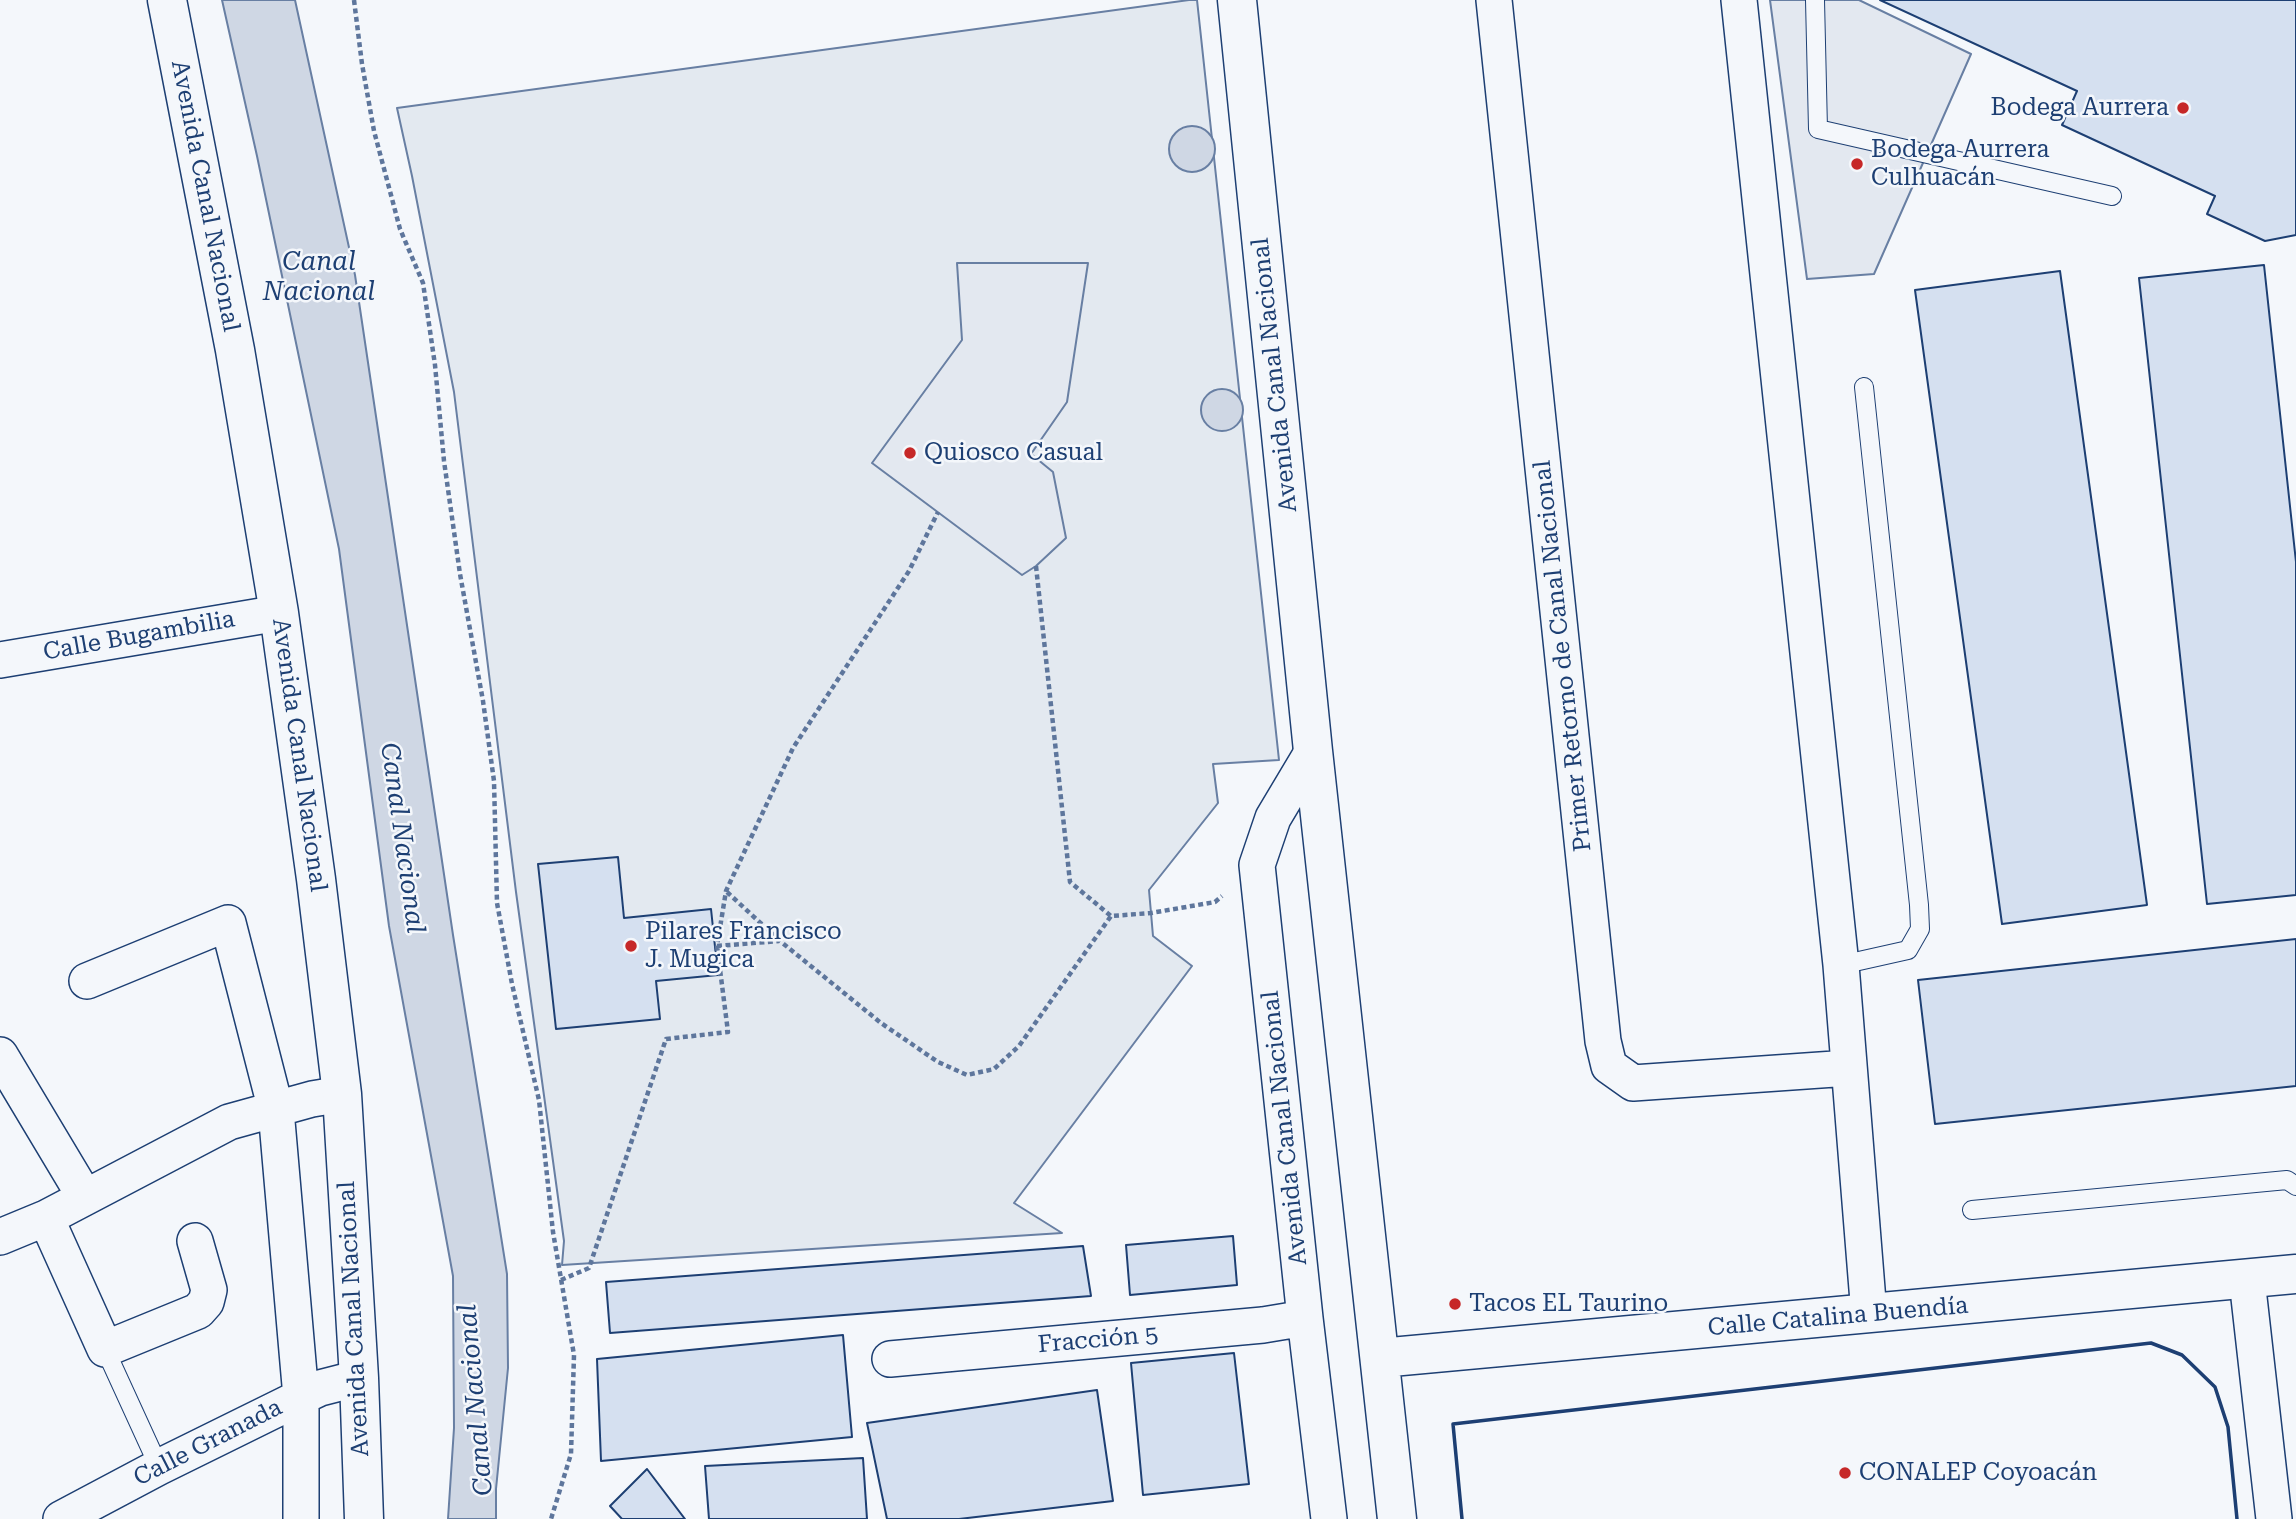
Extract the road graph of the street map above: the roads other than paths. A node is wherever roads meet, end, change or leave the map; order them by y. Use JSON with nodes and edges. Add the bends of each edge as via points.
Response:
{"nodes":[{"id":1,"x":167,"y":0,"type":"edge"},
{"id":2,"x":1237,"y":0,"type":"edge"},
{"id":3,"x":1494,"y":0,"type":"edge"},
{"id":4,"x":1739,"y":0,"type":"edge"},
{"id":5,"x":1815,"y":0,"type":"edge"},
{"id":6,"x":2112,"y":196,"type":"dead end"},
{"id":7,"x":1864,"y":387,"type":"dead end"},
{"id":8,"x":279,"y":612,"type":"junction"},
{"id":9,"x":1,"y":657,"type":"edge"},
{"id":10,"x":1313,"y":751,"type":"junction"},
{"id":11,"x":1841,"y":965,"type":"junction"},
{"id":12,"x":86,"y":981,"type":"dead end"},
{"id":13,"x":0,"y":1055,"type":"edge"},
{"id":14,"x":1849,"y":1068,"type":"junction"},
{"id":15,"x":342,"y":1094,"type":"junction"},
{"id":16,"x":276,"y":1110,"type":"junction"},
{"id":17,"x":2296,"y":1186,"type":"edge"},
{"id":18,"x":85,"y":1197,"type":"junction"},
{"id":19,"x":1972,"y":1210,"type":"dead end"},
{"id":20,"x":46,"y":1218,"type":"junction"},
{"id":21,"x":0,"y":1237,"type":"edge"},
{"id":22,"x":195,"y":1241,"type":"dead end"},
{"id":23,"x":2296,"y":1274,"type":"edge"},
{"id":24,"x":2247,"y":1280,"type":"junction"},
{"id":25,"x":1869,"y":1314,"type":"junction"},
{"id":26,"x":1305,"y":1318,"type":"junction"},
{"id":27,"x":105,"y":1349,"type":"junction"},
{"id":28,"x":1380,"y":1358,"type":"junction"},
{"id":29,"x":890,"y":1359,"type":"dead end"},
{"id":30,"x":359,"y":1378,"type":"junction"},
{"id":31,"x":301,"y":1397,"type":"junction"},
{"id":32,"x":159,"y":1467,"type":"junction"},
{"id":33,"x":80,"y":1514,"type":"edge"},
{"id":34,"x":301,"y":1519,"type":"edge"},
{"id":35,"x":364,"y":1519,"type":"edge"},
{"id":36,"x":1329,"y":1519,"type":"edge"},
{"id":37,"x":1397,"y":1519,"type":"edge"},
{"id":38,"x":2274,"y":1519,"type":"edge"}],
"edges":[{"from":1,"to":8,"type":"street","name":"Avenida Canal Nacional","via":[[235,350]]},
{"from":2,"to":10,"type":"street","name":"Avenida Canal Nacional"},
{"from":3,"to":14,"type":"street","name":"Primer Retorno de Canal Nacional","via":[[1609,1066],[1633,1083]]},
{"from":4,"to":11,"type":"street"},
{"from":5,"to":6,"type":"lane","via":[[1818,129]]},
{"from":7,"to":11,"type":"lane","via":[[1920,929],[1908,950]]},
{"from":8,"to":9,"type":"street","name":"Calle Bugambilia"},
{"from":8,"to":15,"type":"street","name":"Avenida Canal Nacional"},
{"from":10,"to":26,"type":"street","name":"Avenida Canal Nacional","via":[[1273,818],[1257,865]]},
{"from":10,"to":28,"type":"street","name":"Avenida Canal Nacional"},
{"from":11,"to":14,"type":"street"},
{"from":12,"to":16,"type":"street","via":[[228,923]]},
{"from":13,"to":18,"type":"street"},
{"from":14,"to":25,"type":"street"},
{"from":15,"to":16,"type":"street"},
{"from":15,"to":30,"type":"street","name":"Avenida Canal Nacional"},
{"from":16,"to":18,"type":"street","via":[[229,1122]]},
{"from":16,"to":31,"type":"street"},
{"from":17,"to":19,"type":"lane","via":[[2287,1180]]},
{"from":18,"to":20,"type":"street"},
{"from":20,"to":21,"type":"street"},
{"from":20,"to":27,"type":"street"},
{"from":22,"to":27,"type":"street","via":[[209,1290],[206,1302],[198,1311]]},
{"from":23,"to":24,"type":"street","name":"Calle Catalina Buendía"},
{"from":24,"to":25,"type":"street","name":"Calle Catalina Buendía"},
{"from":24,"to":38,"type":"street"},
{"from":25,"to":28,"type":"street","name":"Calle Catalina Buendía"},
{"from":26,"to":29,"type":"street","name":"Fracción 5"},
{"from":26,"to":36,"type":"street","name":"Avenida Canal Nacional"},
{"from":27,"to":32,"type":"lane"},
{"from":28,"to":37,"type":"street","name":"Avenida Canal Nacional"},
{"from":30,"to":31,"type":"street","name":"Calle Granada"},
{"from":30,"to":35,"type":"street","name":"Avenida Canal Nacional"},
{"from":31,"to":32,"type":"street","name":"Calle Granada"},
{"from":31,"to":34,"type":"street"},
{"from":32,"to":33,"type":"street","name":"Calle Granada"}]}
